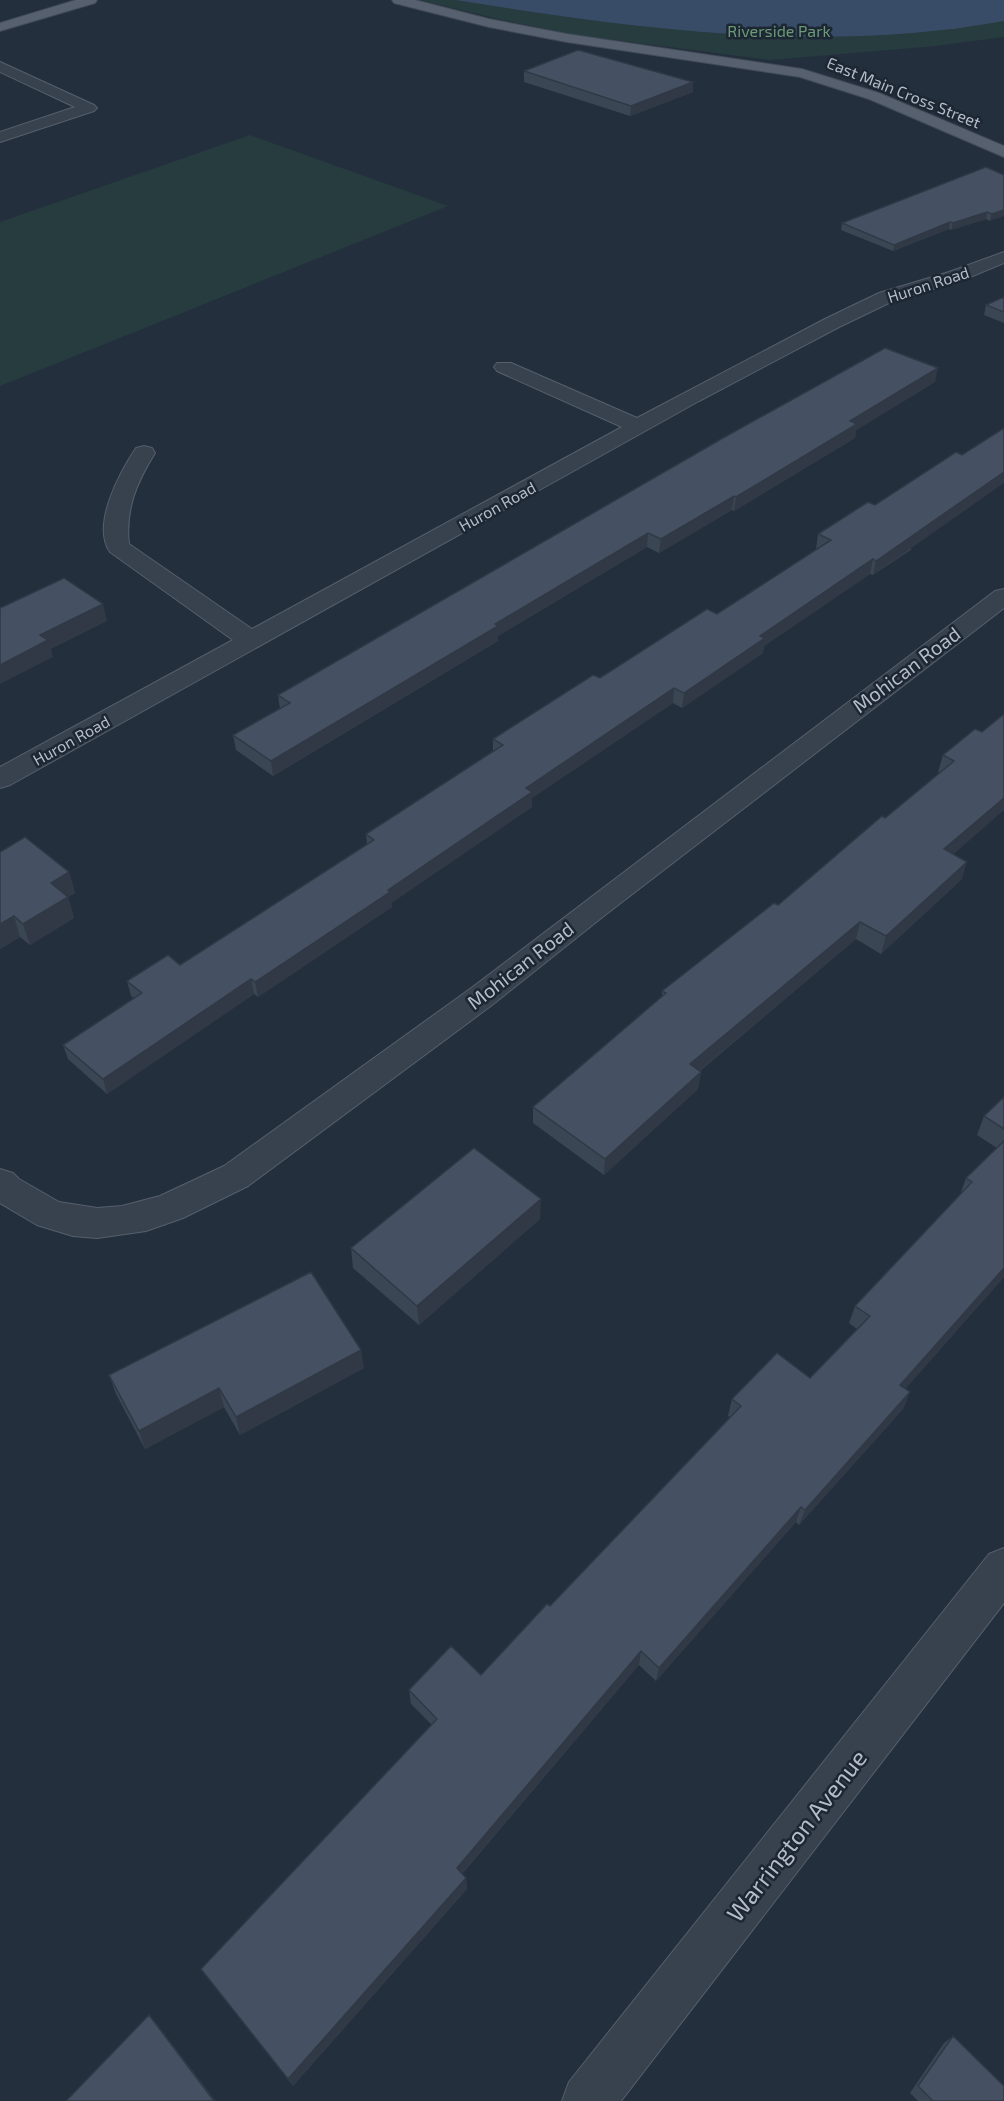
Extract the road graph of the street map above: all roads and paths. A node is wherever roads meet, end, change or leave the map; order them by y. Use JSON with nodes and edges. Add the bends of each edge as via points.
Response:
{"nodes":[{"id":1,"x":90,"y":0,"type":"edge"},
{"id":2,"x":399,"y":0,"type":"edge"},
{"id":3,"x":0,"y":27,"type":"edge"},
{"id":4,"x":0,"y":66,"type":"edge"},
{"id":5,"x":0,"y":137,"type":"edge"},
{"id":6,"x":1004,"y":152,"type":"edge"},
{"id":7,"x":1004,"y":257,"type":"edge"},
{"id":8,"x":504,"y":367,"type":"dead end"},
{"id":9,"x":639,"y":427,"type":"junction"},
{"id":10,"x":144,"y":453,"type":"dead end"},
{"id":11,"x":1004,"y":596,"type":"edge"},
{"id":12,"x":252,"y":641,"type":"junction"},
{"id":13,"x":0,"y":779,"type":"edge"},
{"id":14,"x":0,"y":1184,"type":"edge"},
{"id":15,"x":1004,"y":1569,"type":"edge"},
{"id":16,"x":588,"y":2101,"type":"edge"}],
"edges":[{"from":1,"to":3,"type":"main road"},
{"from":2,"to":6,"type":"main road","name":"East Main Cross Street","via":[[567,39],[802,73],[874,96]]},
{"from":4,"to":5,"type":"street","via":[[89,108]]},
{"from":7,"to":9,"type":"street","name":"Huron Road","via":[[886,297]]},
{"from":8,"to":9,"type":"street"},
{"from":9,"to":12,"type":"street","name":"Huron Road"},
{"from":10,"to":12,"type":"street","via":[[129,477],[115,522],[118,548]]},
{"from":11,"to":14,"type":"street","name":"Mohican Road","via":[[481,997],[228,1181],[167,1210],[125,1220],[83,1222],[51,1214]]},
{"from":12,"to":13,"type":"street","name":"Huron Road"},
{"from":15,"to":16,"type":"street","name":"Warrington Avenue"}]}
